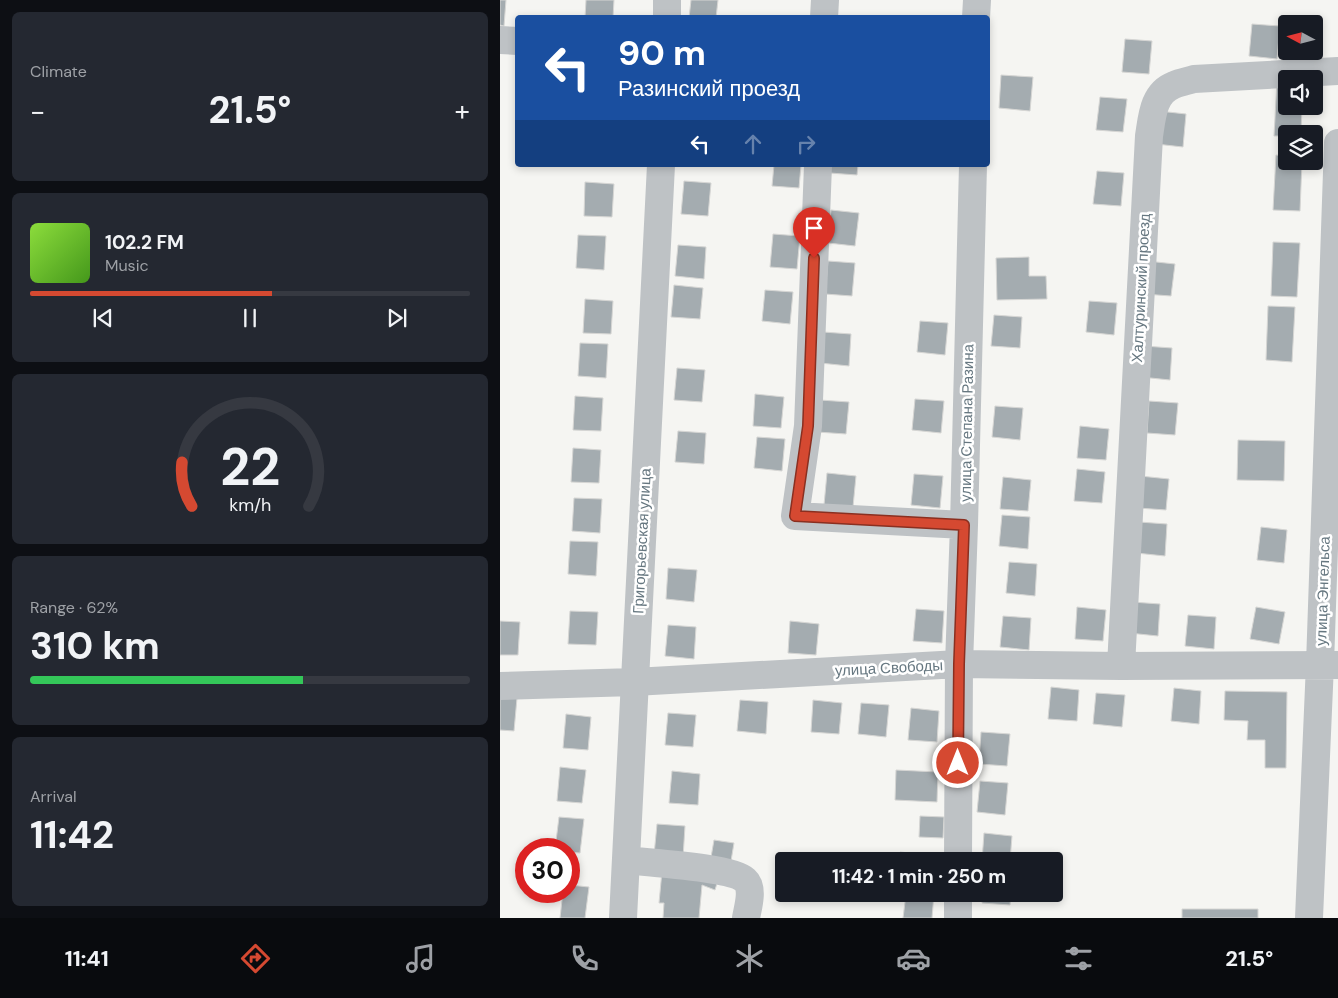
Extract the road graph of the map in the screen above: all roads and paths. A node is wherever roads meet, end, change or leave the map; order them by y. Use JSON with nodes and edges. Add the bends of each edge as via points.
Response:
{"nodes":[{"id":1,"x":668,"y":0,"type":"edge"},
{"id":2,"x":825,"y":0,"type":"edge"},
{"id":3,"x":976,"y":0,"type":"edge"},
{"id":4,"x":668,"y":15,"type":"edge"},
{"id":5,"x":824,"y":15,"type":"edge"},
{"id":6,"x":976,"y":15,"type":"edge"},
{"id":7,"x":500,"y":40,"type":"edge"},
{"id":8,"x":515,"y":40,"type":"edge"},
{"id":9,"x":1338,"y":71,"type":"edge"},
{"id":10,"x":1338,"y":143,"type":"edge"},
{"id":11,"x":661,"y":167,"type":"edge"},
{"id":12,"x":818,"y":167,"type":"edge"},
{"id":13,"x":973,"y":167,"type":"edge"},
{"id":14,"x":964,"y":525,"type":"junction"},
{"id":15,"x":959,"y":664,"type":"junction"},
{"id":16,"x":1329,"y":664,"type":"edge"},
{"id":17,"x":1120,"y":666,"type":"junction"},
{"id":18,"x":634,"y":682,"type":"junction"},
{"id":19,"x":500,"y":686,"type":"edge"},
{"id":20,"x":958,"y":852,"type":"edge"},
{"id":21,"x":626,"y":860,"type":"junction"},
{"id":22,"x":958,"y":902,"type":"edge"},
{"id":23,"x":623,"y":918,"type":"edge"},
{"id":24,"x":746,"y":918,"type":"edge"},
{"id":25,"x":958,"y":918,"type":"edge"},
{"id":26,"x":1309,"y":918,"type":"edge"}],
"edges":[{"from":1,"to":4,"type":"street"},
{"from":2,"to":5,"type":"street"},
{"from":3,"to":6,"type":"street"},
{"from":7,"to":8,"type":"street"},
{"from":9,"to":17,"type":"street","name":"Халтуринский проезд","via":[[1194,79],[1173,85],[1160,94],[1153,109]]},
{"from":10,"to":16,"type":"street","name":"улица Энгельса"},
{"from":11,"to":18,"type":"street","name":"Григорьевская улица"},
{"from":12,"to":14,"type":"street","via":[[808,426],[795,516]]},
{"from":13,"to":14,"type":"street","name":"улица Степана Разина"},
{"from":14,"to":15,"type":"street","name":"улица Степана Разина"},
{"from":15,"to":17,"type":"street","name":"улица Свободы"},
{"from":15,"to":18,"type":"street","name":"улица Свободы"},
{"from":15,"to":20,"type":"street","name":"улица Степана Разина"},
{"from":16,"to":17,"type":"street","name":"улица Свободы"},
{"from":16,"to":26,"type":"street","name":"улица Энгельса"},
{"from":18,"to":19,"type":"street","name":"улица Свободы"},
{"from":18,"to":21,"type":"street","name":"Григорьевская улица"},
{"from":21,"to":23,"type":"street","name":"Григорьевская улица"},
{"from":21,"to":24,"type":"street","via":[[735,874],[746,880],[749,888]]},
{"from":22,"to":25,"type":"street"}]}
